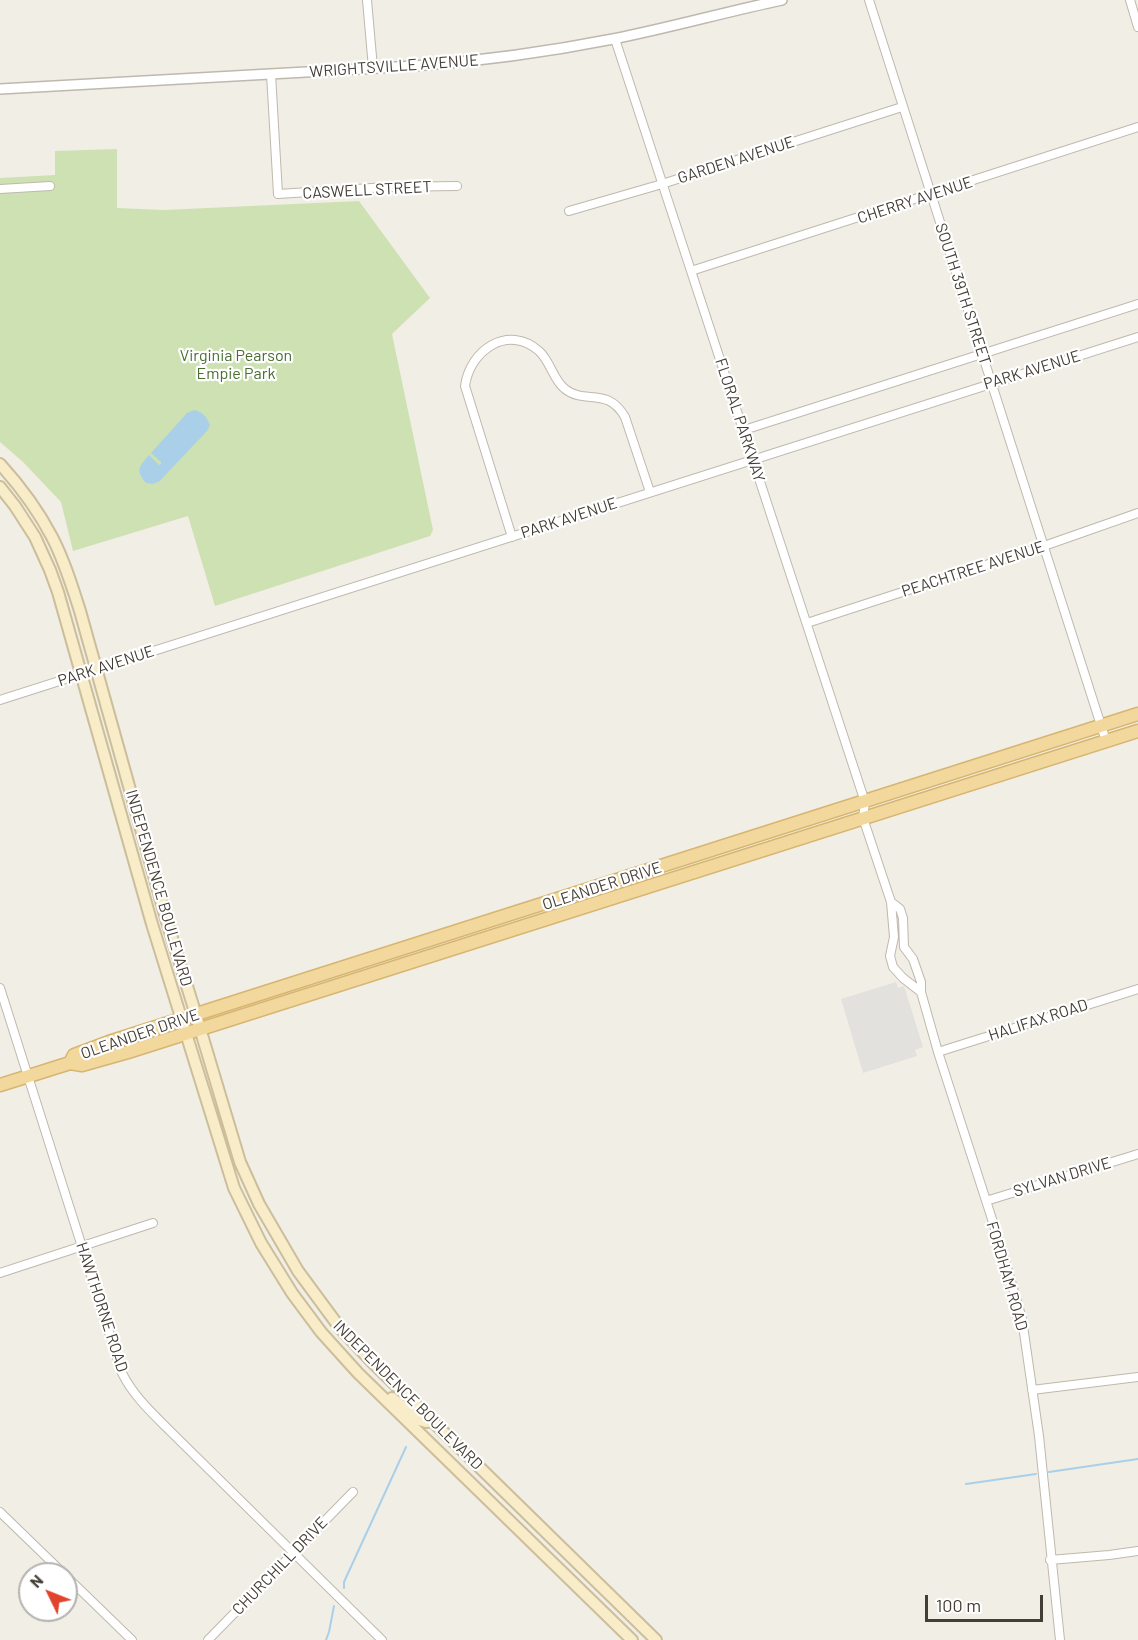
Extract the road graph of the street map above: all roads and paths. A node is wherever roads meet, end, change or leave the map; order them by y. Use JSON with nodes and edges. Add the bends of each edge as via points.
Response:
{"nodes":[{"id":1,"x":367,"y":0,"type":"edge"},
{"id":2,"x":782,"y":0,"type":"edge"},
{"id":3,"x":869,"y":0,"type":"edge"},
{"id":4,"x":1130,"y":0,"type":"edge"},
{"id":5,"x":1138,"y":27,"type":"edge"},
{"id":6,"x":615,"y":39,"type":"junction"},
{"id":7,"x":373,"y":68,"type":"junction"},
{"id":8,"x":271,"y":74,"type":"junction"},
{"id":9,"x":0,"y":89,"type":"edge"},
{"id":10,"x":902,"y":107,"type":"junction"},
{"id":11,"x":1138,"y":127,"type":"edge"},
{"id":12,"x":662,"y":184,"type":"junction"},
{"id":13,"x":50,"y":186,"type":"dead end"},
{"id":14,"x":457,"y":186,"type":"dead end"},
{"id":15,"x":0,"y":189,"type":"edge"},
{"id":16,"x":931,"y":195,"type":"junction"},
{"id":17,"x":568,"y":211,"type":"dead end"},
{"id":18,"x":691,"y":271,"type":"junction"},
{"id":19,"x":1138,"y":304,"type":"edge"},
{"id":20,"x":1138,"y":337,"type":"edge"},
{"id":21,"x":983,"y":354,"type":"junction"},
{"id":22,"x":992,"y":383,"type":"junction"},
{"id":23,"x":744,"y":430,"type":"junction"},
{"id":24,"x":753,"y":459,"type":"junction"},
{"id":25,"x":0,"y":464,"type":"edge"},
{"id":26,"x":0,"y":487,"type":"edge"},
{"id":27,"x":650,"y":492,"type":"junction"},
{"id":28,"x":1138,"y":513,"type":"edge"},
{"id":29,"x":512,"y":537,"type":"junction"},
{"id":30,"x":1044,"y":546,"type":"junction"},
{"id":31,"x":807,"y":623,"type":"junction"},
{"id":32,"x":97,"y":669,"type":"junction"},
{"id":33,"x":81,"y":674,"type":"junction"},
{"id":34,"x":0,"y":700,"type":"edge"},
{"id":35,"x":1138,"y":714,"type":"edge"},
{"id":36,"x":1102,"y":725,"type":"junction"},
{"id":37,"x":1138,"y":730,"type":"edge"},
{"id":38,"x":1106,"y":741,"type":"junction"},
{"id":39,"x":865,"y":802,"type":"junction"},
{"id":40,"x":864,"y":818,"type":"junction"},
{"id":41,"x":891,"y":902,"type":"junction"},
{"id":42,"x":0,"y":988,"type":"edge"},
{"id":43,"x":1138,"y":988,"type":"edge"},
{"id":44,"x":921,"y":992,"type":"junction"},
{"id":45,"x":196,"y":1015,"type":"junction"},
{"id":46,"x":181,"y":1019,"type":"junction"},
{"id":47,"x":200,"y":1029,"type":"junction"},
{"id":48,"x":186,"y":1033,"type":"junction"},
{"id":49,"x":938,"y":1052,"type":"junction"},
{"id":50,"x":70,"y":1063,"type":"junction"},
{"id":51,"x":28,"y":1076,"type":"junction"},
{"id":52,"x":0,"y":1085,"type":"edge"},
{"id":53,"x":1138,"y":1154,"type":"edge"},
{"id":54,"x":986,"y":1201,"type":"junction"},
{"id":55,"x":153,"y":1223,"type":"dead end"},
{"id":56,"x":82,"y":1246,"type":"junction"},
{"id":57,"x":0,"y":1274,"type":"edge"},
{"id":58,"x":358,"y":1373,"type":"junction"},
{"id":59,"x":1138,"y":1377,"type":"edge"},
{"id":60,"x":1032,"y":1390,"type":"junction"},
{"id":61,"x":432,"y":1421,"type":"junction"},
{"id":62,"x":353,"y":1492,"type":"dead end"},
{"id":63,"x":0,"y":1512,"type":"edge"},
{"id":64,"x":1138,"y":1551,"type":"edge"},
{"id":65,"x":293,"y":1553,"type":"junction"},
{"id":66,"x":1050,"y":1560,"type":"junction"},
{"id":67,"x":52,"y":1562,"type":"edge"},
{"id":68,"x":78,"y":1588,"type":"edge"},
{"id":69,"x":132,"y":1640,"type":"edge"},
{"id":70,"x":208,"y":1640,"type":"edge"},
{"id":71,"x":382,"y":1640,"type":"edge"},
{"id":72,"x":632,"y":1640,"type":"edge"},
{"id":73,"x":656,"y":1640,"type":"edge"},
{"id":74,"x":1060,"y":1640,"type":"edge"}],
"edges":[{"from":1,"to":7,"type":"street"},
{"from":2,"to":6,"type":"street","name":"WRIGHTSVILLE AVENUE"},
{"from":3,"to":10,"type":"street","name":"SOUTH 39TH STREET"},
{"from":4,"to":5,"type":"street"},
{"from":6,"to":7,"type":"street","name":"WRIGHTSVILLE AVENUE","via":[[474,61]]},
{"from":6,"to":12,"type":"street","name":"FLORAL PARKWAY"},
{"from":7,"to":8,"type":"street","name":"WRIGHTSVILLE AVENUE"},
{"from":8,"to":9,"type":"street","name":"WRIGHTSVILLE AVENUE"},
{"from":8,"to":14,"type":"street","name":"CASWELL STREET","via":[[278,194]]},
{"from":10,"to":12,"type":"street","name":"GARDEN AVENUE"},
{"from":10,"to":16,"type":"street","name":"SOUTH 39TH STREET"},
{"from":11,"to":16,"type":"street","name":"CHERRY AVENUE"},
{"from":12,"to":17,"type":"street","name":"GARDEN AVENUE"},
{"from":12,"to":18,"type":"street","name":"FLORAL PARKWAY"},
{"from":13,"to":15,"type":"street"},
{"from":16,"to":18,"type":"street","name":"CHERRY AVENUE"},
{"from":16,"to":21,"type":"street","name":"SOUTH 39TH STREET"},
{"from":18,"to":23,"type":"street","name":"FLORAL PARKWAY"},
{"from":19,"to":21,"type":"street","name":"PARK AVENUE"},
{"from":20,"to":22,"type":"street","name":"PARK AVENUE"},
{"from":21,"to":22,"type":"street","name":"SOUTH 39TH STREET"},
{"from":21,"to":23,"type":"street","name":"PARK AVENUE"},
{"from":22,"to":24,"type":"street","name":"PARK AVENUE"},
{"from":22,"to":30,"type":"street","name":"SOUTH 39TH STREET"},
{"from":23,"to":24,"type":"street","name":"FLORAL PARKWAY"},
{"from":24,"to":27,"type":"street","name":"PARK AVENUE"},
{"from":24,"to":31,"type":"street","name":"FLORAL PARKWAY"},
{"from":25,"to":32,"type":"main road","name":"INDEPENDENCE BOULEVARD","via":[[31,502],[52,537]]},
{"from":26,"to":33,"type":"main road","name":"INDEPENDENCE BOULEVARD","via":[[43,552]]},
{"from":27,"to":29,"type":"street","name":"PARK AVENUE"},
{"from":27,"to":29,"type":"street","via":[[625,417],[618,407],[604,398],[565,389],[546,358],[530,345],[515,340],[498,342],[476,358],[468,370],[465,386]]},
{"from":28,"to":30,"type":"street","name":"PEACHTREE AVENUE"},
{"from":29,"to":32,"type":"street","name":"PARK AVENUE"},
{"from":30,"to":31,"type":"street","name":"PEACHTREE AVENUE"},
{"from":30,"to":36,"type":"street","name":"SOUTH 39TH STREET"},
{"from":31,"to":39,"type":"street","name":"FLORAL PARKWAY"},
{"from":32,"to":33,"type":"street","name":"PARK AVENUE"},
{"from":32,"to":45,"type":"main road","name":"INDEPENDENCE BOULEVARD","via":[[166,922]]},
{"from":33,"to":34,"type":"street","name":"PARK AVENUE"},
{"from":33,"to":46,"type":"main road","name":"INDEPENDENCE BOULEVARD"},
{"from":35,"to":36,"type":"main road","name":"OLEANDER DRIVE"},
{"from":36,"to":38,"type":"street","name":"SOUTH 39TH STREET"},
{"from":36,"to":39,"type":"main road","name":"OLEANDER DRIVE"},
{"from":37,"to":38,"type":"main road","name":"OLEANDER DRIVE"},
{"from":38,"to":40,"type":"main road","name":"OLEANDER DRIVE"},
{"from":39,"to":40,"type":"street","name":"FORDHAM ROAD"},
{"from":39,"to":45,"type":"main road","name":"OLEANDER DRIVE"},
{"from":40,"to":41,"type":"street","name":"FORDHAM ROAD"},
{"from":40,"to":47,"type":"main road","name":"OLEANDER DRIVE"},
{"from":41,"to":44,"type":"street","name":"FORDHAM ROAD","via":[[903,918],[904,947],[913,959]]},
{"from":41,"to":44,"type":"street","name":"FORDHAM ROAD","via":[[893,967]]},
{"from":42,"to":51,"type":"street","name":"HAWTHORNE ROAD"},
{"from":43,"to":49,"type":"street","name":"HALIFAX ROAD"},
{"from":44,"to":49,"type":"street","name":"FORDHAM ROAD"},
{"from":45,"to":46,"type":"main road","name":"OLEANDER DRIVE"},
{"from":45,"to":47,"type":"main road","name":"INDEPENDENCE BOULEVARD"},
{"from":46,"to":48,"type":"main road","name":"INDEPENDENCE BOULEVARD"},
{"from":46,"to":50,"type":"main road","name":"OLEANDER DRIVE","via":[[74,1055]]},
{"from":47,"to":48,"type":"main road","name":"OLEANDER DRIVE"},
{"from":47,"to":61,"type":"main road","name":"INDEPENDENCE BOULEVARD","via":[[240,1162],[286,1253],[340,1328]]},
{"from":48,"to":50,"type":"main road","name":"OLEANDER DRIVE","via":[[82,1065]]},
{"from":48,"to":58,"type":"main road","name":"INDEPENDENCE BOULEVARD","via":[[226,1165],[245,1213],[298,1302]]},
{"from":49,"to":54,"type":"street","name":"FORDHAM ROAD"},
{"from":50,"to":51,"type":"main road","name":"OLEANDER DRIVE"},
{"from":51,"to":52,"type":"main road","name":"OLEANDER DRIVE"},
{"from":51,"to":56,"type":"street","name":"HAWTHORNE ROAD"},
{"from":53,"to":54,"type":"street","name":"SYLVAN DRIVE"},
{"from":54,"to":60,"type":"street","name":"FORDHAM ROAD","via":[[1017,1299]]},
{"from":55,"to":56,"type":"street"},
{"from":56,"to":57,"type":"street"},
{"from":56,"to":65,"type":"street","name":"HAWTHORNE ROAD","via":[[123,1373],[133,1391]]},
{"from":58,"to":61,"type":"main road","via":[[419,1420]]},
{"from":58,"to":72,"type":"main road","name":"INDEPENDENCE BOULEVARD"},
{"from":59,"to":60,"type":"street"},
{"from":60,"to":66,"type":"street","name":"FORDHAM ROAD"},
{"from":61,"to":73,"type":"main road","name":"INDEPENDENCE BOULEVARD"},
{"from":62,"to":65,"type":"street","name":"CHURCHILL DRIVE"},
{"from":63,"to":67,"type":"street"},
{"from":64,"to":66,"type":"street"},
{"from":65,"to":70,"type":"street","name":"CHURCHILL DRIVE"},
{"from":65,"to":71,"type":"street","name":"HAWTHORNE ROAD"},
{"from":66,"to":74,"type":"street","name":"FORDHAM ROAD"},
{"from":68,"to":69,"type":"street"}]}
